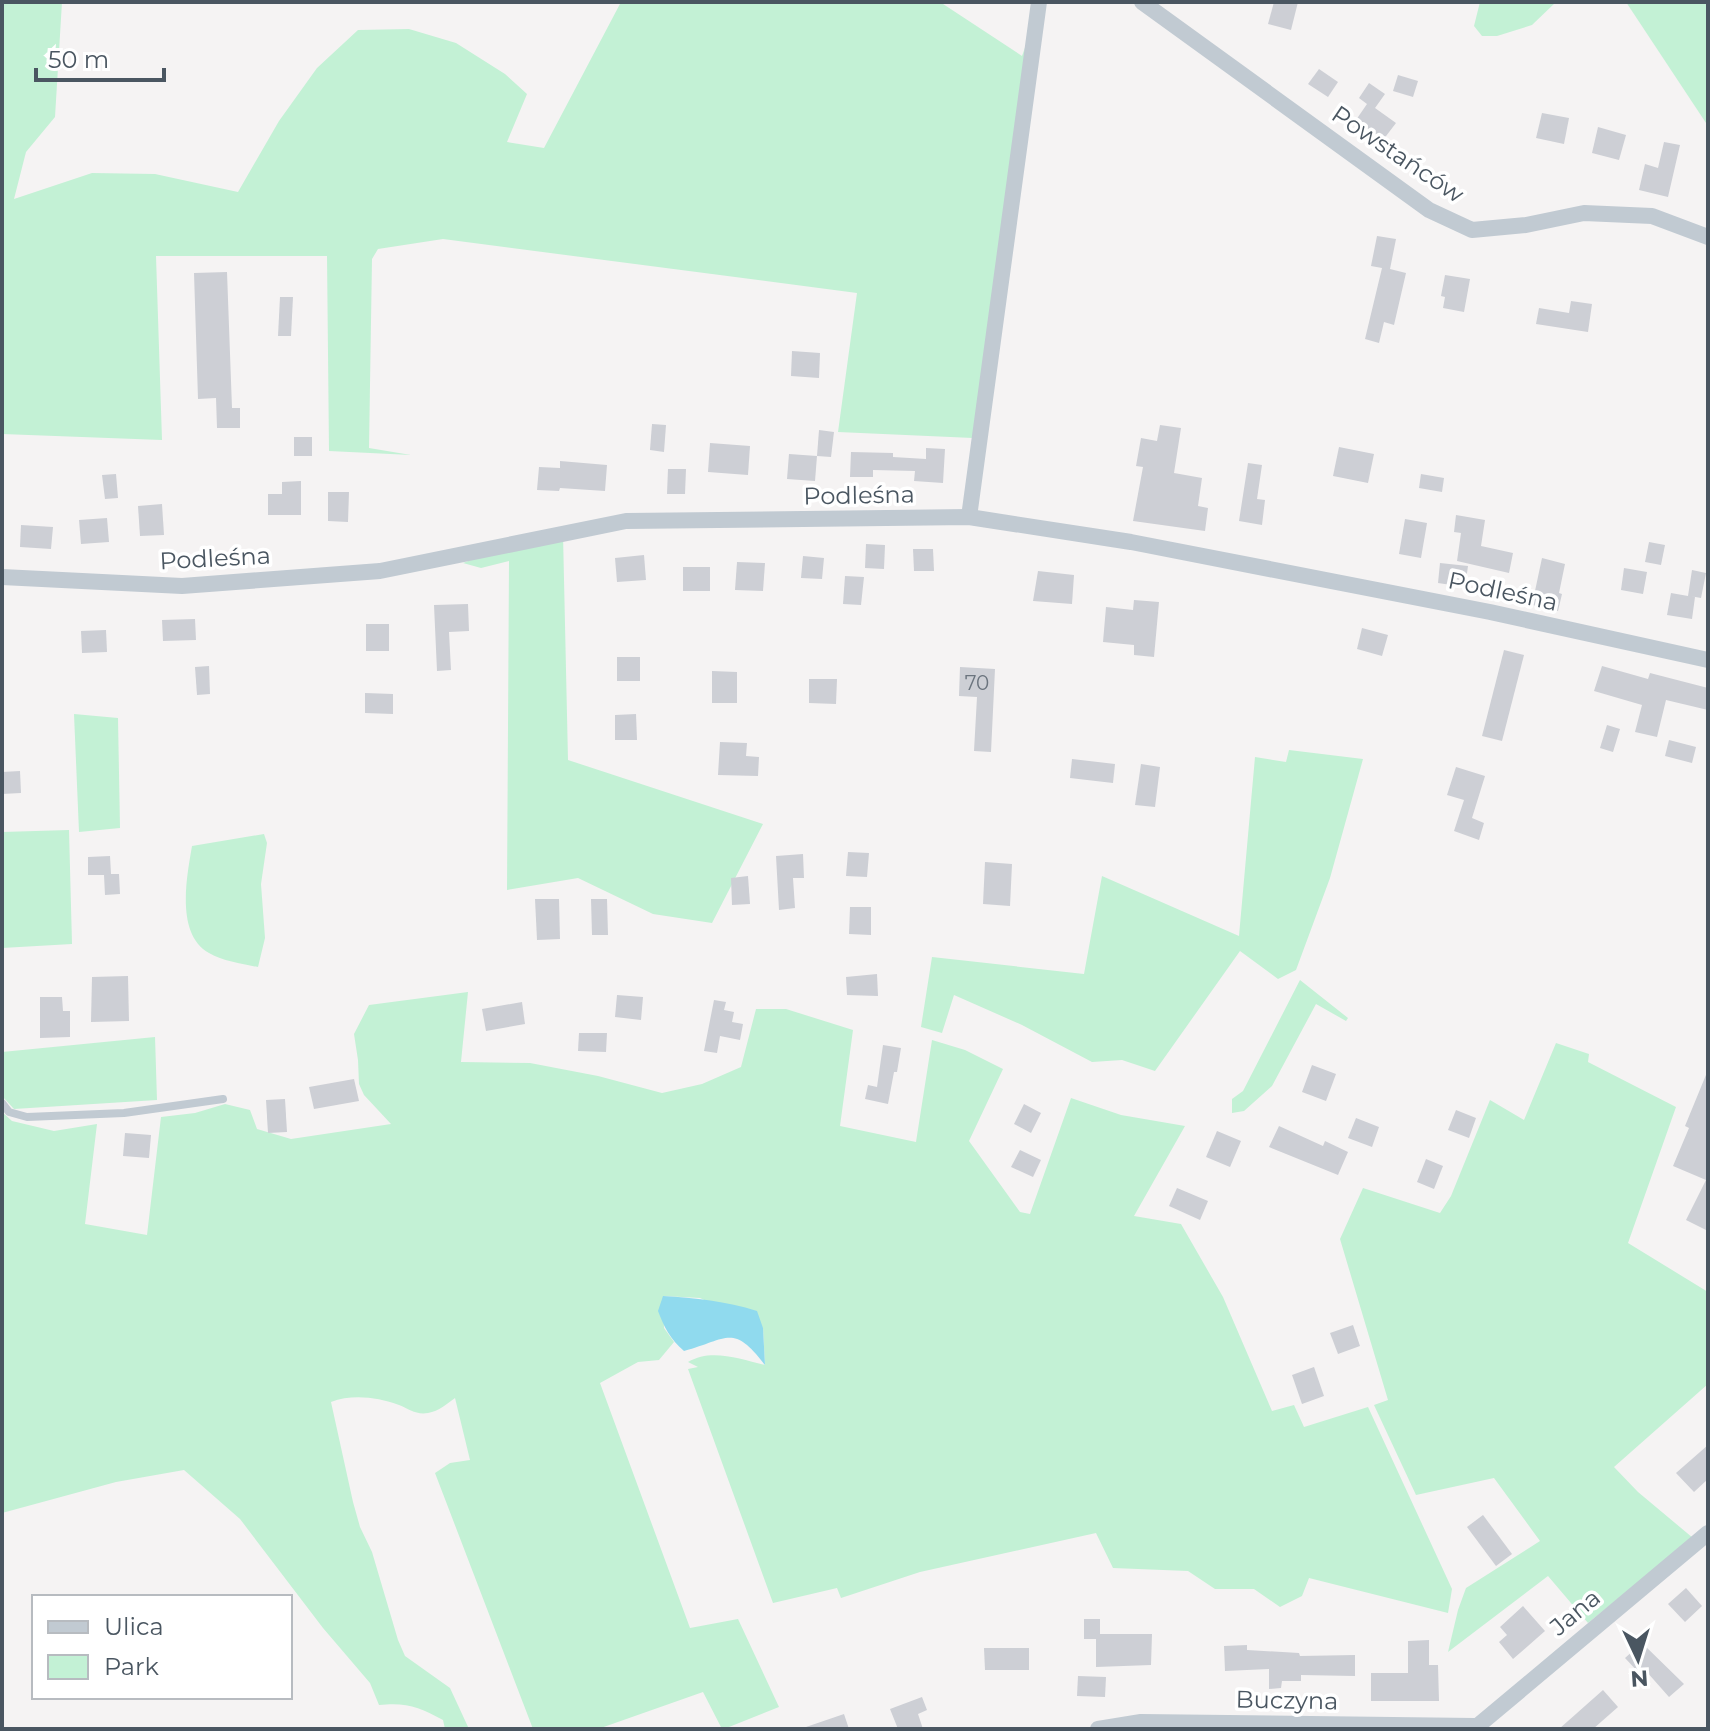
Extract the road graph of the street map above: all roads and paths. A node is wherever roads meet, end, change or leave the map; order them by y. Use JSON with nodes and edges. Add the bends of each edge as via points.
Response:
{"nodes":[{"id":1,"x":1039,"y":2,"type":"edge"},
{"id":2,"x":1142,"y":2,"type":"edge"},
{"id":3,"x":1708,"y":237,"type":"edge"},
{"id":4,"x":969,"y":517,"type":"junction"},
{"id":5,"x":2,"y":577,"type":"edge"},
{"id":6,"x":1708,"y":660,"type":"edge"},
{"id":7,"x":223,"y":1099,"type":"dead end"},
{"id":8,"x":2,"y":1103,"type":"edge"},
{"id":9,"x":1708,"y":1533,"type":"edge"},
{"id":10,"x":1474,"y":1728,"type":"edge"},
{"id":11,"x":1098,"y":1729,"type":"edge"}],
"edges":[{"from":1,"to":4,"type":"street"},
{"from":2,"to":3,"type":"street","name":"Powstańców","via":[[1429,210],[1472,230],[1584,213],[1652,216]]},
{"from":4,"to":5,"type":"street","name":"Podleśna","via":[[626,521],[380,571],[182,586]]},
{"from":4,"to":6,"type":"street","name":"Podleśna","via":[[1161,548]]},
{"from":7,"to":8,"type":"lane","via":[[124,1113],[27,1117],[9,1112]]},
{"from":9,"to":10,"type":"street","name":"Jana"},
{"from":10,"to":11,"type":"street","name":"Buczyna","via":[[1141,1722]]}]}
